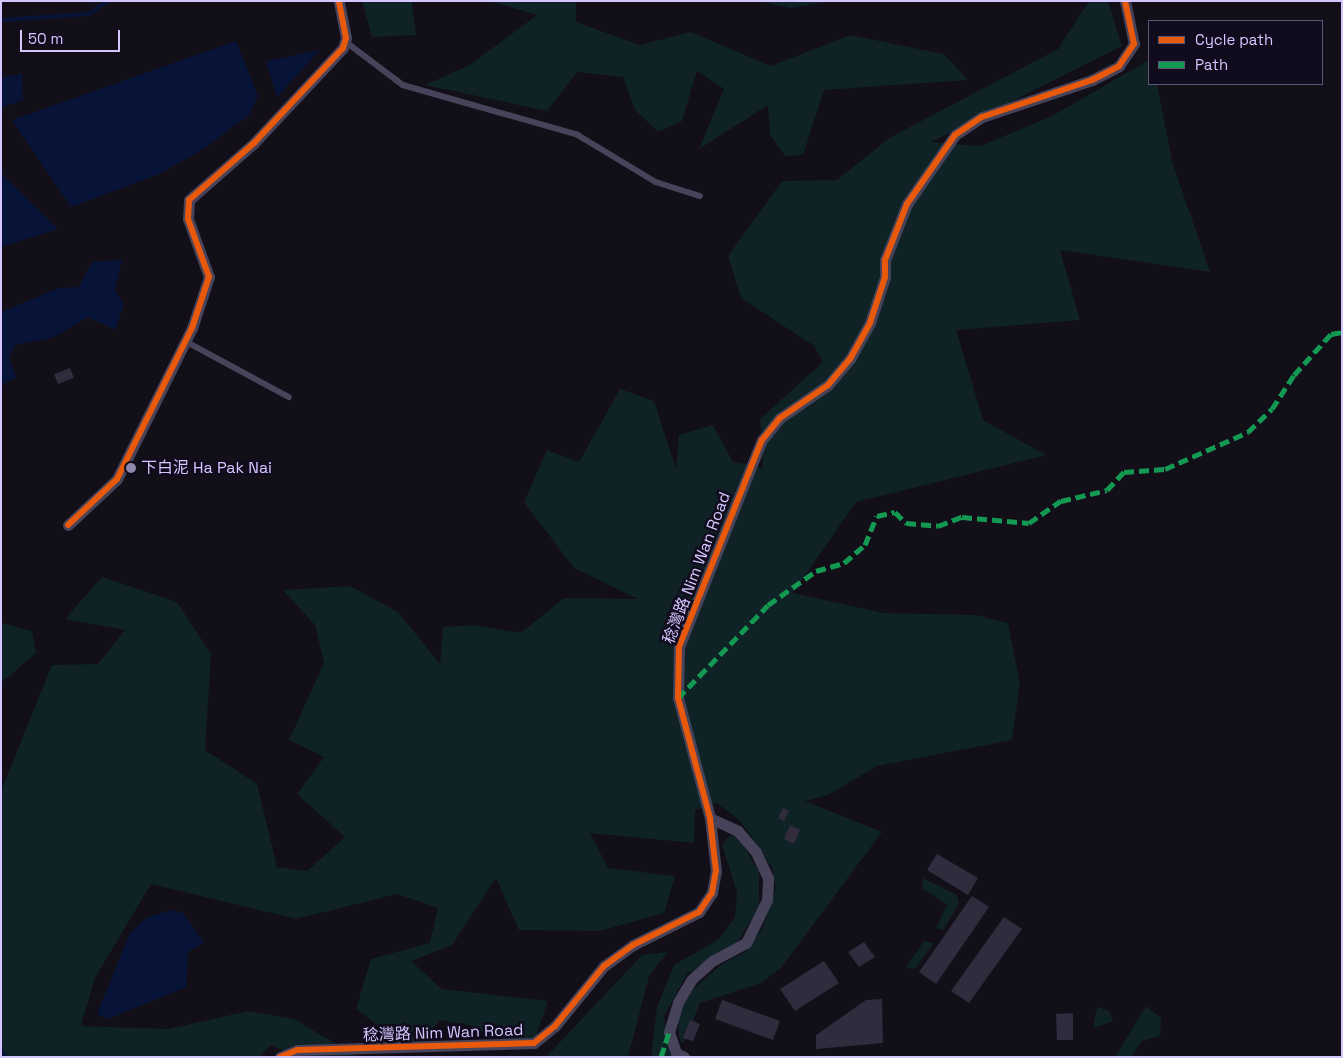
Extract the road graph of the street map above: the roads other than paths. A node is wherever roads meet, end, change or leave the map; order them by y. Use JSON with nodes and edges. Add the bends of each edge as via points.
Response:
{"nodes":[{"id":1,"x":339,"y":1,"type":"edge"},
{"id":2,"x":1125,"y":1,"type":"edge"},
{"id":3,"x":346,"y":42,"type":"junction"},
{"id":4,"x":700,"y":196,"type":"dead end"},
{"id":5,"x":185,"y":342,"type":"junction"},
{"id":6,"x":289,"y":397,"type":"dead end"},
{"id":7,"x":68,"y":525,"type":"dead end"},
{"id":8,"x":710,"y":818,"type":"junction"},
{"id":9,"x":280,"y":1057,"type":"edge"},
{"id":10,"x":684,"y":1057,"type":"edge"}],
"edges":[{"from":1,"to":3,"type":"street"},
{"from":2,"to":8,"type":"street","name":"稔灣路 Nim Wan Road","via":[[1134,44],[1119,66],[1092,80],[982,117],[955,135],[907,204],[885,260],[885,277],[870,322],[850,359],[828,386],[780,418],[762,440],[679,647],[675,678],[681,715]]},
{"from":3,"to":4,"type":"lane","via":[[410,88],[578,135],[656,182]]},
{"from":3,"to":5,"type":"street","via":[[254,143],[189,200],[188,219],[209,277]]},
{"from":5,"to":6,"type":"lane"},
{"from":5,"to":7,"type":"street","via":[[117,480]]},
{"from":8,"to":9,"type":"street","name":"稔灣路 Nim Wan Road","via":[[716,871],[712,893],[699,912],[633,945],[604,966],[544,1038],[518,1047],[297,1050]]},
{"from":8,"to":10,"type":"street","via":[[738,831],[756,852],[768,878],[767,900],[746,943],[712,961],[691,980],[678,1002],[669,1032],[676,1053]]}]}
